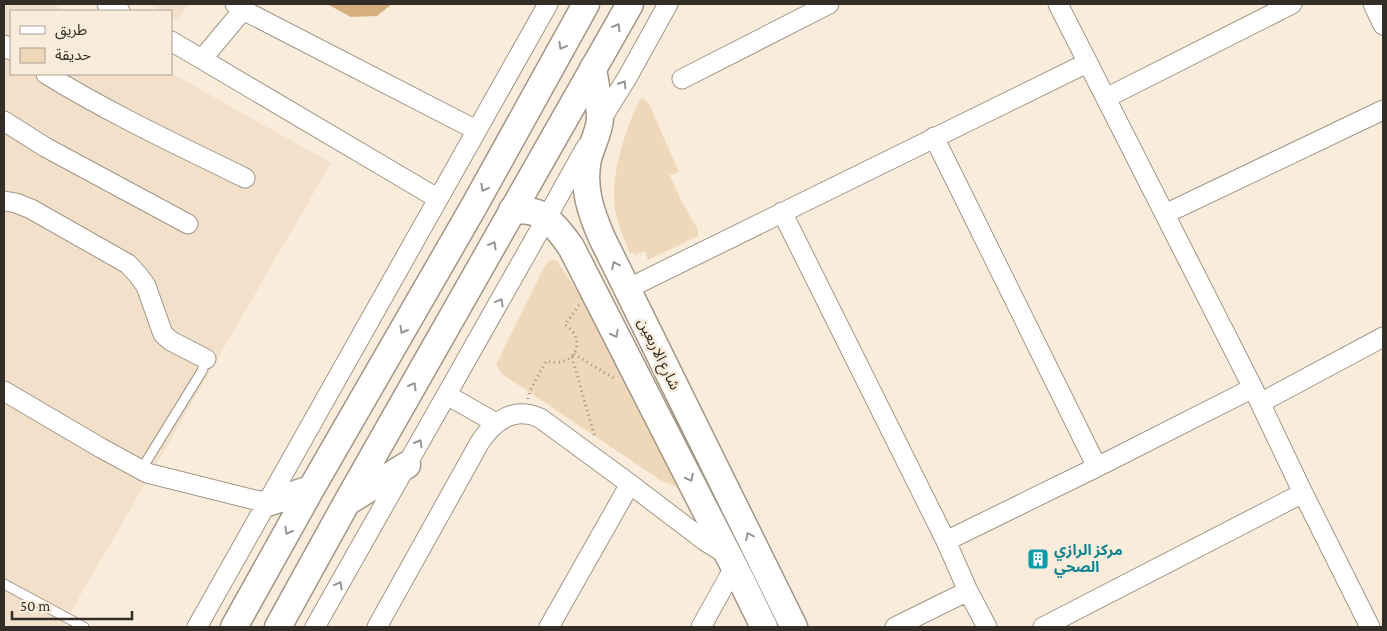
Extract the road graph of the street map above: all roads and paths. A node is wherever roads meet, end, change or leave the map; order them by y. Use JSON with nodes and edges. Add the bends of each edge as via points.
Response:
{"nodes":[{"id":1,"x":107,"y":4,"type":"edge"},
{"id":2,"x":548,"y":4,"type":"edge"},
{"id":3,"x":586,"y":4,"type":"edge"},
{"id":4,"x":630,"y":4,"type":"edge"},
{"id":5,"x":668,"y":4,"type":"edge"},
{"id":6,"x":828,"y":4,"type":"edge"},
{"id":7,"x":1058,"y":4,"type":"edge"},
{"id":8,"x":1292,"y":4,"type":"edge"},
{"id":9,"x":1373,"y":4,"type":"edge"},
{"id":10,"x":239,"y":7,"type":"edge"},
{"id":11,"x":118,"y":10,"type":"edge"},
{"id":12,"x":1383,"y":24,"type":"edge"},
{"id":13,"x":172,"y":42,"type":"edge"},
{"id":14,"x":202,"y":59,"type":"junction"},
{"id":15,"x":1087,"y":63,"type":"junction"},
{"id":16,"x":593,"y":68,"type":"junction"},
{"id":17,"x":48,"y":75,"type":"edge"},
{"id":18,"x":682,"y":79,"type":"dead end"},
{"id":19,"x":1106,"y":98,"type":"junction"},
{"id":20,"x":1383,"y":110,"type":"edge"},
{"id":21,"x":600,"y":120,"type":"junction"},
{"id":22,"x":4,"y":121,"type":"edge"},
{"id":23,"x":476,"y":130,"type":"junction"},
{"id":24,"x":934,"y":137,"type":"junction"},
{"id":25,"x":245,"y":178,"type":"dead end"},
{"id":26,"x":438,"y":198,"type":"junction"},
{"id":27,"x":4,"y":201,"type":"edge"},
{"id":28,"x":512,"y":210,"type":"junction"},
{"id":29,"x":782,"y":212,"type":"junction"},
{"id":30,"x":1165,"y":214,"type":"junction"},
{"id":31,"x":546,"y":219,"type":"junction"},
{"id":32,"x":188,"y":224,"type":"dead end"},
{"id":33,"x":592,"y":288,"type":"junction"},
{"id":34,"x":626,"y":289,"type":"junction"},
{"id":35,"x":1383,"y":337,"type":"edge"},
{"id":36,"x":573,"y":356,"type":"junction"},
{"id":37,"x":206,"y":359,"type":"joint"},
{"id":38,"x":620,"y":382,"type":"dead end"},
{"id":39,"x":4,"y":391,"type":"edge"},
{"id":40,"x":447,"y":395,"type":"junction"},
{"id":41,"x":1257,"y":396,"type":"junction"},
{"id":42,"x":523,"y":414,"type":"junction"},
{"id":43,"x":496,"y":423,"type":"junction"},
{"id":44,"x":603,"y":464,"type":"junction"},
{"id":45,"x":407,"y":465,"type":"junction"},
{"id":46,"x":1097,"y":468,"type":"junction"},
{"id":47,"x":141,"y":470,"type":"junction"},
{"id":48,"x":630,"y":484,"type":"junction"},
{"id":49,"x":311,"y":489,"type":"junction"},
{"id":50,"x":1303,"y":493,"type":"junction"},
{"id":51,"x":267,"y":502,"type":"junction"},
{"id":52,"x":347,"y":502,"type":"junction"},
{"id":53,"x":946,"y":541,"type":"junction"},
{"id":54,"x":735,"y":568,"type":"junction"},
{"id":55,"x":766,"y":569,"type":"junction"},
{"id":56,"x":4,"y":584,"type":"edge"},
{"id":57,"x":968,"y":591,"type":"junction"},
{"id":58,"x":84,"y":627,"type":"edge"},
{"id":59,"x":197,"y":627,"type":"edge"},
{"id":60,"x":234,"y":627,"type":"edge"},
{"id":61,"x":278,"y":627,"type":"edge"},
{"id":62,"x":315,"y":627,"type":"edge"},
{"id":63,"x":377,"y":627,"type":"edge"},
{"id":64,"x":549,"y":627,"type":"edge"},
{"id":65,"x":701,"y":627,"type":"edge"},
{"id":66,"x":764,"y":627,"type":"edge"},
{"id":67,"x":794,"y":627,"type":"edge"},
{"id":68,"x":895,"y":627,"type":"edge"},
{"id":69,"x":987,"y":627,"type":"edge"},
{"id":70,"x":1044,"y":627,"type":"edge"},
{"id":71,"x":1370,"y":627,"type":"edge"}],
"edges":[{"from":1,"to":11,"type":"street"},
{"from":2,"to":23,"type":"street"},
{"from":3,"to":49,"type":"main road","one_way":true},
{"from":16,"to":4,"type":"main road","one_way":true},
{"from":21,"to":5,"type":"street","one_way":true},
{"from":6,"to":18,"type":"street"},
{"from":7,"to":15,"type":"street"},
{"from":8,"to":19,"type":"street"},
{"from":9,"to":12,"type":"street"},
{"from":10,"to":14,"type":"street"},
{"from":10,"to":23,"type":"street"},
{"from":13,"to":14,"type":"street"},
{"from":14,"to":26,"type":"street"},
{"from":15,"to":19,"type":"street"},
{"from":15,"to":24,"type":"street"},
{"from":16,"to":21,"type":"main road","name":"شارع الاربعين"},
{"from":16,"to":28,"type":"main road"},
{"from":17,"to":25,"type":"street","via":[[128,120]]},
{"from":19,"to":30,"type":"street"},
{"from":20,"to":30,"type":"street"},
{"from":21,"to":31,"type":"street"},
{"from":34,"to":21,"type":"main road","name":"شارع الاربعين","one_way":true,"via":[[592,215],[587,195],[588,160]]},
{"from":22,"to":32,"type":"street","via":[[45,147]]},
{"from":23,"to":26,"type":"street"},
{"from":24,"to":29,"type":"street"},
{"from":24,"to":46,"type":"street"},
{"from":26,"to":51,"type":"street"},
{"from":27,"to":37,"type":"street","via":[[31,208],[128,264],[146,286],[163,334]]},
{"from":28,"to":31,"type":"main road","name":"شارع الاربعين","via":[[539,213]]},
{"from":52,"to":28,"type":"main road","one_way":true},
{"from":29,"to":34,"type":"street"},
{"from":29,"to":53,"type":"street"},
{"from":30,"to":41,"type":"street"},
{"from":31,"to":33,"type":"main road","name":"شارع الاربعين","via":[[564,236]]},
{"from":40,"to":31,"type":"street","one_way":true},
{"from":33,"to":36,"type":"path","via":[[565,325],[576,338]]},
{"from":33,"to":54,"type":"main road","name":"شارع الاربعين","one_way":true},
{"from":55,"to":34,"type":"main road","name":"شارع الاربعين","one_way":true},
{"from":35,"to":41,"type":"street"},
{"from":36,"to":38,"type":"path"},
{"from":36,"to":42,"type":"path","via":[[560,362],[546,361],[530,391]]},
{"from":36,"to":44,"type":"path"},
{"from":37,"to":47,"type":"lane","via":[[202,372]]},
{"from":39,"to":47,"type":"street"},
{"from":40,"to":43,"type":"street"},
{"from":45,"to":40,"type":"street","one_way":true},
{"from":41,"to":46,"type":"street"},
{"from":41,"to":50,"type":"street"},
{"from":42,"to":43,"type":"street"},
{"from":42,"to":44,"type":"street","via":[[540,418]]},
{"from":43,"to":63,"type":"street","via":[[480,442]]},
{"from":44,"to":48,"type":"street"},
{"from":45,"to":52,"type":"main road"},
{"from":62,"to":45,"type":"street","one_way":true},
{"from":46,"to":53,"type":"street"},
{"from":47,"to":51,"type":"street"},
{"from":48,"to":54,"type":"street"},
{"from":48,"to":64,"type":"street"},
{"from":49,"to":51,"type":"main road"},
{"from":49,"to":60,"type":"main road","one_way":true},
{"from":50,"to":70,"type":"street"},
{"from":50,"to":71,"type":"street"},
{"from":51,"to":59,"type":"street"},
{"from":52,"to":61,"type":"main road"},
{"from":53,"to":57,"type":"street"},
{"from":54,"to":55,"type":"main road"},
{"from":54,"to":65,"type":"street"},
{"from":54,"to":66,"type":"main road","name":"شارع الاربعين"},
{"from":55,"to":67,"type":"main road","name":"شارع الاربعين"},
{"from":56,"to":58,"type":"lane"},
{"from":57,"to":68,"type":"street"},
{"from":57,"to":69,"type":"street"}]}
